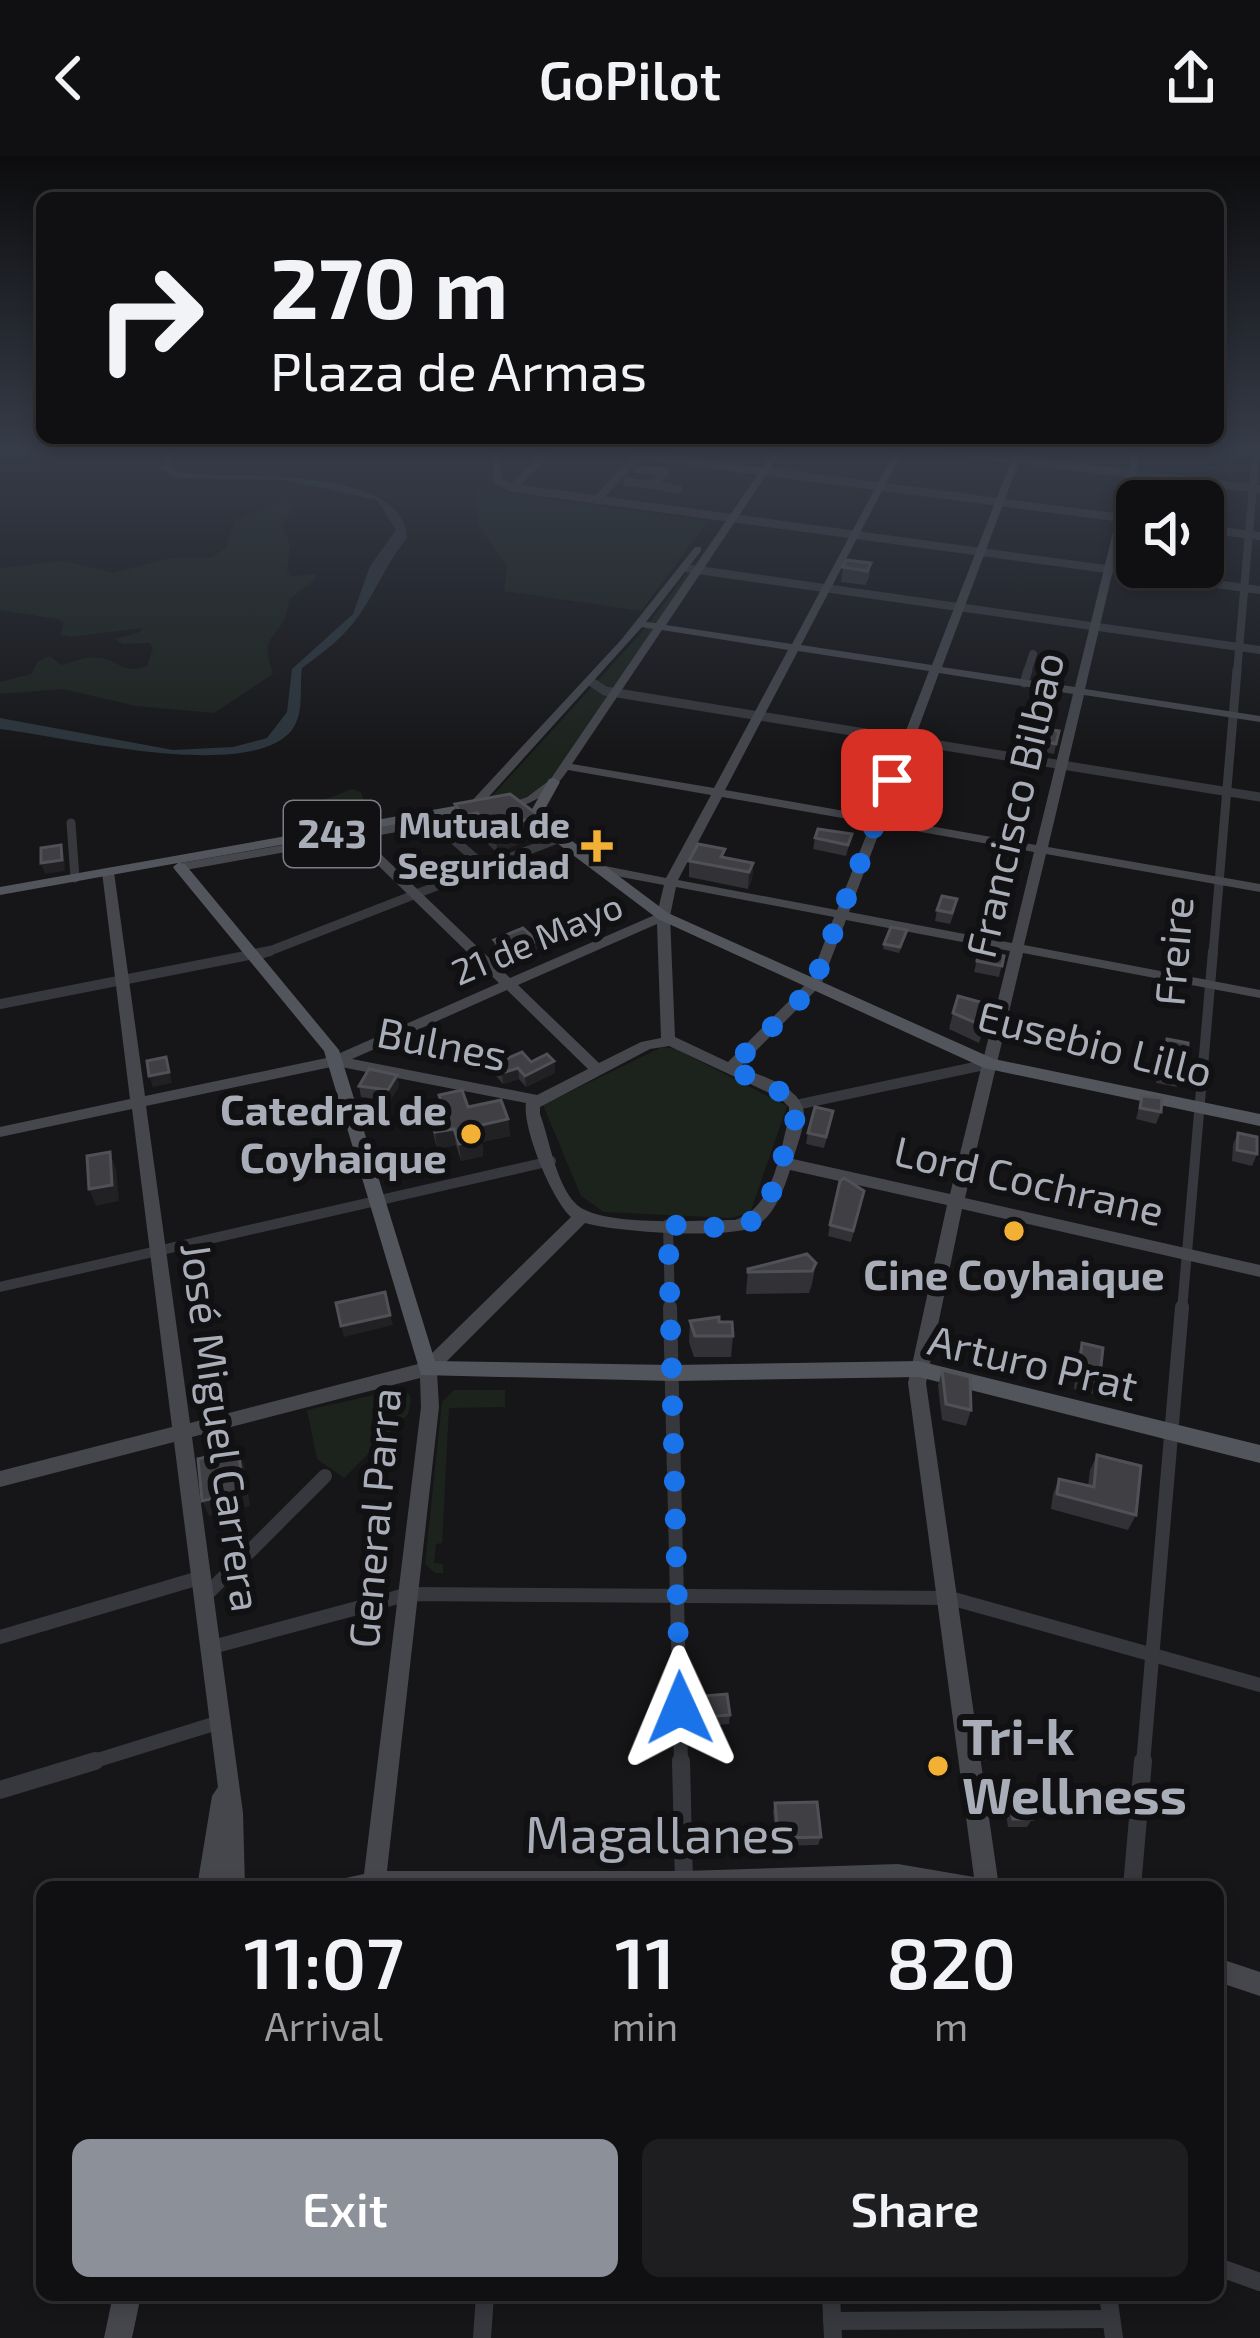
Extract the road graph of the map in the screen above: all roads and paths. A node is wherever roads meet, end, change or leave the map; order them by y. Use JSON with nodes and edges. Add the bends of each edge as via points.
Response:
{"nodes":[{"id":1,"x":702,"y":553,"type":"edge"},
{"id":2,"x":845,"y":553,"type":"edge"},
{"id":3,"x":980,"y":553,"type":"joint"},
{"id":4,"x":1113,"y":553,"type":"edge"},
{"id":5,"x":1246,"y":553,"type":"edge"},
{"id":6,"x":691,"y":568,"type":"junction"},
{"id":7,"x":1109,"y":570,"type":"junction"},
{"id":8,"x":826,"y":588,"type":"junction"},
{"id":9,"x":1243,"y":588,"type":"junction"},
{"id":10,"x":1260,"y":590,"type":"edge"},
{"id":11,"x":959,"y":607,"type":"junction"},
{"id":12,"x":640,"y":624,"type":"junction"},
{"id":13,"x":659,"y":627,"type":"junction"},
{"id":14,"x":1095,"y":627,"type":"junction"},
{"id":15,"x":1238,"y":647,"type":"junction"},
{"id":16,"x":794,"y":648,"type":"junction"},
{"id":17,"x":1260,"y":650,"type":"edge"},
{"id":18,"x":1033,"y":654,"type":"dead end"},
{"id":19,"x":935,"y":669,"type":"junction"},
{"id":20,"x":590,"y":681,"type":"junction"},
{"id":21,"x":1024,"y":683,"type":"junction"},
{"id":22,"x":616,"y":692,"type":"junction"},
{"id":23,"x":1080,"y":692,"type":"junction"},
{"id":24,"x":1231,"y":715,"type":"junction"},
{"id":25,"x":758,"y":716,"type":"junction"},
{"id":26,"x":1260,"y":719,"type":"edge"},
{"id":27,"x":908,"y":740,"type":"junction"},
{"id":28,"x":566,"y":766,"type":"junction"},
{"id":29,"x":1062,"y":766,"type":"junction"},
{"id":30,"x":554,"y":782,"type":"junction"},
{"id":31,"x":1224,"y":791,"type":"junction"},
{"id":32,"x":717,"y":793,"type":"junction"},
{"id":33,"x":1260,"y":797,"type":"edge"},
{"id":34,"x":515,"y":806,"type":"junction"},
{"id":35,"x":472,"y":808,"type":"junction"},
{"id":36,"x":538,"y":820,"type":"junction"},
{"id":37,"x":432,"y":821,"type":"junction"},
{"id":38,"x":877,"y":821,"type":"junction"},
{"id":39,"x":71,"y":823,"type":"dead end"},
{"id":40,"x":351,"y":833,"type":"junction"},
{"id":41,"x":560,"y":838,"type":"junction"},
{"id":42,"x":1042,"y":850,"type":"junction"},
{"id":43,"x":186,"y":862,"type":"junction"},
{"id":44,"x":484,"y":866,"type":"junction"},
{"id":45,"x":600,"y":869,"type":"junction"},
{"id":46,"x":108,"y":876,"type":"junction"},
{"id":47,"x":75,"y":878,"type":"junction"},
{"id":48,"x":1216,"y":880,"type":"junction"},
{"id":49,"x":671,"y":881,"type":"junction"},
{"id":50,"x":1260,"y":888,"type":"edge"},
{"id":51,"x":0,"y":894,"type":"edge"},
{"id":52,"x":413,"y":896,"type":"junction"},
{"id":53,"x":842,"y":914,"type":"junction"},
{"id":54,"x":664,"y":916,"type":"junction"},
{"id":55,"x":1018,"y":948,"type":"junction"},
{"id":56,"x":256,"y":956,"type":"junction"},
{"id":57,"x":120,"y":981,"type":"junction"},
{"id":58,"x":815,"y":982,"type":"junction"},
{"id":59,"x":507,"y":984,"type":"junction"},
{"id":60,"x":1208,"y":984,"type":"junction"},
{"id":61,"x":1260,"y":994,"type":"edge"},
{"id":62,"x":0,"y":1004,"type":"edge"},
{"id":63,"x":668,"y":1041,"type":"junction"},
{"id":64,"x":371,"y":1043,"type":"junction"},
{"id":65,"x":335,"y":1061,"type":"junction"},
{"id":66,"x":990,"y":1064,"type":"junction"},
{"id":67,"x":373,"y":1066,"type":"junction"},
{"id":68,"x":730,"y":1068,"type":"junction"},
{"id":69,"x":596,"y":1069,"type":"junction"},
{"id":70,"x":536,"y":1100,"type":"junction"},
{"id":71,"x":136,"y":1103,"type":"junction"},
{"id":72,"x":796,"y":1105,"type":"junction"},
{"id":73,"x":1196,"y":1107,"type":"junction"},
{"id":74,"x":1260,"y":1120,"type":"edge"},
{"id":75,"x":0,"y":1132,"type":"edge"},
{"id":76,"x":550,"y":1161,"type":"junction"},
{"id":77,"x":782,"y":1162,"type":"junction"},
{"id":78,"x":956,"y":1201,"type":"junction"},
{"id":79,"x":376,"y":1202,"type":"junction"},
{"id":80,"x":581,"y":1217,"type":"junction"},
{"id":81,"x":668,"y":1225,"type":"junction"},
{"id":82,"x":155,"y":1252,"type":"junction"},
{"id":83,"x":1183,"y":1253,"type":"junction"},
{"id":84,"x":1260,"y":1271,"type":"edge"},
{"id":85,"x":0,"y":1287,"type":"edge"},
{"id":86,"x":428,"y":1369,"type":"junction"},
{"id":87,"x":919,"y":1369,"type":"junction"},
{"id":88,"x":672,"y":1373,"type":"junction"},
{"id":89,"x":1170,"y":1431,"type":"junction"},
{"id":90,"x":178,"y":1434,"type":"junction"},
{"id":91,"x":1260,"y":1454,"type":"edge"},
{"id":92,"x":325,"y":1476,"type":"dead end"},
{"id":93,"x":0,"y":1479,"type":"edge"},
{"id":94,"x":201,"y":1588,"type":"junction"},
{"id":95,"x":677,"y":1593,"type":"junction"},
{"id":96,"x":409,"y":1594,"type":"junction"},
{"id":97,"x":950,"y":1598,"type":"junction"},
{"id":98,"x":0,"y":1637,"type":"edge"},
{"id":99,"x":209,"y":1648,"type":"junction"},
{"id":100,"x":1153,"y":1654,"type":"junction"},
{"id":101,"x":1260,"y":1685,"type":"edge"},
{"id":102,"x":220,"y":1722,"type":"junction"},
{"id":103,"x":226,"y":1778,"type":"junction"},
{"id":104,"x":0,"y":1790,"type":"edge"},
{"id":105,"x":210,"y":1881,"type":"edge"},
{"id":106,"x":233,"y":1881,"type":"edge"},
{"id":107,"x":363,"y":1881,"type":"edge"},
{"id":108,"x":683,"y":1881,"type":"edge"},
{"id":109,"x":839,"y":1881,"type":"edge"},
{"id":110,"x":934,"y":1881,"type":"edge"},
{"id":111,"x":986,"y":1881,"type":"edge"},
{"id":112,"x":1133,"y":1881,"type":"edge"},
{"id":113,"x":1224,"y":1972,"type":"edge"},
{"id":114,"x":1260,"y":1984,"type":"edge"},
{"id":115,"x":1224,"y":2268,"type":"edge"},
{"id":116,"x":1260,"y":2282,"type":"edge"},
{"id":117,"x":126,"y":2301,"type":"edge"},
{"id":118,"x":485,"y":2301,"type":"edge"},
{"id":119,"x":1112,"y":2328,"type":"edge"},
{"id":120,"x":832,"y":2329,"type":"edge"},
{"id":121,"x":966,"y":2329,"type":"edge"},
{"id":122,"x":118,"y":2338,"type":"edge"},
{"id":123,"x":482,"y":2338,"type":"edge"}],
"edges":[{"from":1,"to":6,"type":"street","number":"243"},
{"from":2,"to":8,"type":"street","name":"21 de Mayo"},
{"from":3,"to":7,"type":"street"},
{"from":3,"to":11,"type":"street"},
{"from":4,"to":7,"type":"street","name":"Francisco Bilbao"},
{"from":5,"to":9,"type":"street","name":"Freire"},
{"from":6,"to":8,"type":"street"},
{"from":6,"to":12,"type":"street","number":"243"},
{"from":6,"to":13,"type":"street","number":"243"},
{"from":7,"to":9,"type":"street"},
{"from":7,"to":14,"type":"street","name":"Francisco Bilbao"},
{"from":8,"to":11,"type":"street"},
{"from":8,"to":16,"type":"street","name":"21 de Mayo"},
{"from":9,"to":10,"type":"street"},
{"from":9,"to":15,"type":"street","name":"Freire"},
{"from":11,"to":14,"type":"street"},
{"from":11,"to":19,"type":"street"},
{"from":12,"to":13,"type":"street"},
{"from":12,"to":20,"type":"street","number":"243"},
{"from":13,"to":16,"type":"street"},
{"from":13,"to":22,"type":"street","number":"243"},
{"from":14,"to":15,"type":"street"},
{"from":14,"to":23,"type":"street","name":"Francisco Bilbao"},
{"from":15,"to":17,"type":"street"},
{"from":15,"to":24,"type":"street","name":"Freire"},
{"from":16,"to":19,"type":"street"},
{"from":16,"to":25,"type":"street","name":"21 de Mayo"},
{"from":18,"to":21,"type":"street"},
{"from":19,"to":21,"type":"street"},
{"from":19,"to":27,"type":"street"},
{"from":20,"to":22,"type":"street"},
{"from":20,"to":35,"type":"street","number":"243"},
{"from":21,"to":23,"type":"street"},
{"from":22,"to":25,"type":"street"},
{"from":22,"to":28,"type":"street","number":"243"},
{"from":23,"to":24,"type":"street"},
{"from":23,"to":29,"type":"street","name":"Francisco Bilbao"},
{"from":24,"to":26,"type":"street"},
{"from":24,"to":31,"type":"street","name":"Freire"},
{"from":25,"to":27,"type":"street"},
{"from":25,"to":32,"type":"street","name":"21 de Mayo"},
{"from":27,"to":29,"type":"street"},
{"from":27,"to":38,"type":"street"},
{"from":28,"to":30,"type":"street","number":"243"},
{"from":28,"to":32,"type":"street"},
{"from":29,"to":31,"type":"street"},
{"from":29,"to":42,"type":"street","name":"Francisco Bilbao"},
{"from":30,"to":34,"type":"street","number":"243"},
{"from":30,"to":36,"type":"main road"},
{"from":31,"to":33,"type":"street"},
{"from":31,"to":48,"type":"street","name":"Freire"},
{"from":32,"to":38,"type":"street"},
{"from":32,"to":49,"type":"street","name":"21 de Mayo"},
{"from":34,"to":35,"type":"main road"},
{"from":34,"to":36,"type":"main road","name":"Eusebio Lillo"},
{"from":34,"to":37,"type":"street","number":"243"},
{"from":35,"to":40,"type":"main road","number":"243"},
{"from":36,"to":41,"type":"main road","name":"Eusebio Lillo"},
{"from":37,"to":40,"type":"street","number":"243"},
{"from":37,"to":44,"type":"street"},
{"from":38,"to":42,"type":"street"},
{"from":38,"to":53,"type":"street"},
{"from":39,"to":47,"type":"street"},
{"from":40,"to":43,"type":"main road","number":"243"},
{"from":40,"to":52,"type":"street"},
{"from":41,"to":44,"type":"street"},
{"from":41,"to":45,"type":"main road","name":"Eusebio Lillo"},
{"from":42,"to":48,"type":"street"},
{"from":42,"to":55,"type":"street","name":"Francisco Bilbao"},
{"from":43,"to":46,"type":"main road","number":"243"},
{"from":43,"to":56,"type":"main road","name":"General Parra"},
{"from":44,"to":52,"type":"street"},
{"from":45,"to":49,"type":"street"},
{"from":45,"to":54,"type":"main road","name":"Eusebio Lillo"},
{"from":46,"to":47,"type":"main road","number":"243"},
{"from":46,"to":51,"type":"main road","number":"243"},
{"from":46,"to":57,"type":"street","name":"José Miguel Carrera"},
{"from":47,"to":51,"type":"main road","number":"243"},
{"from":48,"to":50,"type":"street"},
{"from":48,"to":60,"type":"street","name":"Freire"},
{"from":49,"to":53,"type":"street"},
{"from":49,"to":54,"type":"street","name":"21 de Mayo"},
{"from":52,"to":56,"type":"street"},
{"from":52,"to":59,"type":"street"},
{"from":53,"to":55,"type":"street"},
{"from":53,"to":58,"type":"street"},
{"from":54,"to":58,"type":"main road","name":"Eusebio Lillo"},
{"from":54,"to":59,"type":"street","name":"21 de Mayo"},
{"from":54,"to":63,"type":"street"},
{"from":55,"to":60,"type":"street"},
{"from":55,"to":66,"type":"street","name":"Francisco Bilbao"},
{"from":56,"to":57,"type":"street"},
{"from":56,"to":65,"type":"main road","name":"General Parra"},
{"from":57,"to":62,"type":"street"},
{"from":57,"to":71,"type":"street","name":"José Miguel Carrera"},
{"from":58,"to":66,"type":"main road","name":"Eusebio Lillo"},
{"from":58,"to":68,"type":"street"},
{"from":59,"to":64,"type":"street","name":"21 de Mayo"},
{"from":59,"to":69,"type":"street"},
{"from":60,"to":61,"type":"street"},
{"from":60,"to":73,"type":"street","name":"Freire"},
{"from":63,"to":68,"type":"street"},
{"from":63,"to":69,"type":"street"},
{"from":64,"to":65,"type":"street","name":"21 de Mayo"},
{"from":64,"to":67,"type":"street"},
{"from":65,"to":67,"type":"street","name":"Bulnes"},
{"from":65,"to":71,"type":"street","name":"21 de Mayo"},
{"from":65,"to":79,"type":"main road","name":"General Parra"},
{"from":66,"to":72,"type":"street"},
{"from":66,"to":73,"type":"main road","name":"Eusebio Lillo"},
{"from":66,"to":78,"type":"street","name":"Francisco Bilbao"},
{"from":67,"to":70,"type":"street","name":"Bulnes"},
{"from":68,"to":72,"type":"street"},
{"from":69,"to":70,"type":"street"},
{"from":70,"to":76,"type":"street","via":[[532,1114]]},
{"from":71,"to":75,"type":"street","name":"21 de Mayo"},
{"from":71,"to":82,"type":"street","name":"José Miguel Carrera"},
{"from":72,"to":77,"type":"street"},
{"from":73,"to":74,"type":"main road","name":"Eusebio Lillo"},
{"from":73,"to":83,"type":"street","name":"Freire"},
{"from":76,"to":79,"type":"street"},
{"from":76,"to":80,"type":"street"},
{"from":77,"to":78,"type":"street","name":"Lord Cochrane"},
{"from":77,"to":81,"type":"street","via":[[755,1222]]},
{"from":78,"to":83,"type":"street","name":"Lord Cochrane"},
{"from":78,"to":87,"type":"street","name":"Francisco Bilbao"},
{"from":79,"to":82,"type":"street"},
{"from":79,"to":86,"type":"main road","name":"General Parra"},
{"from":80,"to":81,"type":"street"},
{"from":80,"to":86,"type":"street"},
{"from":81,"to":88,"type":"street"},
{"from":82,"to":85,"type":"street"},
{"from":82,"to":90,"type":"street","name":"José Miguel Carrera"},
{"from":83,"to":84,"type":"street","name":"Lord Cochrane"},
{"from":83,"to":89,"type":"street","name":"Freire"},
{"from":86,"to":88,"type":"main road","name":"Arturo Prat"},
{"from":86,"to":90,"type":"street"},
{"from":86,"to":96,"type":"street","name":"General Parra"},
{"from":87,"to":88,"type":"main road","name":"Arturo Prat"},
{"from":87,"to":89,"type":"main road","name":"Arturo Prat"},
{"from":87,"to":97,"type":"street","name":"Francisco Bilbao"},
{"from":88,"to":95,"type":"street"},
{"from":89,"to":91,"type":"main road","name":"Arturo Prat"},
{"from":89,"to":100,"type":"street","name":"Freire"},
{"from":90,"to":93,"type":"street"},
{"from":90,"to":94,"type":"street","name":"José Miguel Carrera"},
{"from":92,"to":94,"type":"street"},
{"from":94,"to":98,"type":"street"},
{"from":94,"to":99,"type":"street","name":"José Miguel Carrera"},
{"from":95,"to":96,"type":"street"},
{"from":95,"to":97,"type":"street"},
{"from":95,"to":108,"type":"street"},
{"from":96,"to":99,"type":"street"},
{"from":96,"to":107,"type":"street","name":"General Parra"},
{"from":97,"to":100,"type":"street"},
{"from":97,"to":111,"type":"street","name":"Francisco Bilbao"},
{"from":99,"to":102,"type":"street","name":"José Miguel Carrera"},
{"from":100,"to":101,"type":"street"},
{"from":100,"to":112,"type":"street","name":"Freire"},
{"from":102,"to":103,"type":"street","name":"José Miguel Carrera"},
{"from":102,"to":104,"type":"street"},
{"from":103,"to":105,"type":"street","name":"José Miguel Carrera"},
{"from":103,"to":106,"type":"street","name":"José Miguel Carrera"},
{"from":109,"to":110,"type":"street","name":"Magallanes"},
{"from":113,"to":114,"type":"street"},
{"from":115,"to":116,"type":"street"},
{"from":117,"to":122,"type":"street"},
{"from":118,"to":123,"type":"street"},
{"from":119,"to":121,"type":"street"},
{"from":120,"to":121,"type":"street"}]}
